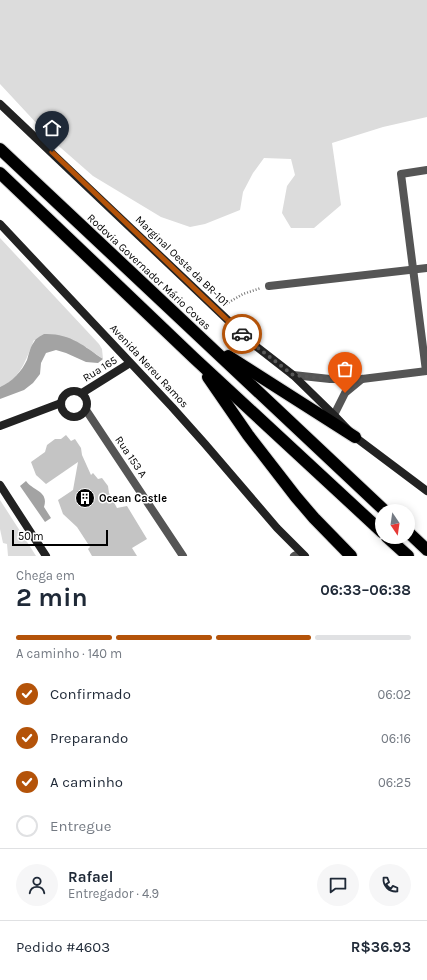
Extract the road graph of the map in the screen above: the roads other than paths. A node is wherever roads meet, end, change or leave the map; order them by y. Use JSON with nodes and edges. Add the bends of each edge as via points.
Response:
{"nodes":[{"id":1,"x":0,"y":104,"type":"edge"},
{"id":2,"x":0,"y":149,"type":"edge"},
{"id":3,"x":427,"y":170,"type":"edge"},
{"id":4,"x":0,"y":173,"type":"edge"},
{"id":5,"x":0,"y":224,"type":"edge"},
{"id":6,"x":427,"y":268,"type":"edge"},
{"id":7,"x":413,"y":269,"type":"junction"},
{"id":8,"x":269,"y":286,"type":"road end"},
{"id":9,"x":202,"y":340,"type":"junction"},
{"id":10,"x":194,"y":358,"type":"junction"},
{"id":11,"x":130,"y":363,"type":"junction"},
{"id":12,"x":426,"y":371,"type":"edge"},
{"id":13,"x":293,"y":375,"type":"junction"},
{"id":14,"x":362,"y":379,"type":"junction"},
{"id":15,"x":82,"y":393,"type":"junction"},
{"id":16,"x":61,"y":403,"type":"junction"},
{"id":17,"x":86,"y":410,"type":"junction"},
{"id":18,"x":334,"y":415,"type":"junction"},
{"id":19,"x":0,"y":426,"type":"edge"},
{"id":20,"x":355,"y":436,"type":"junction"},
{"id":21,"x":0,"y":485,"type":"edge"},
{"id":22,"x":427,"y":491,"type":"edge"},
{"id":23,"x":378,"y":504,"type":"edge"},
{"id":24,"x":375,"y":526,"type":"edge"},
{"id":25,"x":277,"y":528,"type":"junction"},
{"id":26,"x":415,"y":539,"type":"edge"},
{"id":27,"x":395,"y":544,"type":"edge"},
{"id":28,"x":427,"y":550,"type":"edge"},
{"id":29,"x":46,"y":556,"type":"edge"},
{"id":30,"x":183,"y":556,"type":"edge"},
{"id":31,"x":296,"y":556,"type":"edge"},
{"id":32,"x":305,"y":556,"type":"edge"},
{"id":33,"x":351,"y":556,"type":"edge"},
{"id":34,"x":408,"y":556,"type":"edge"}],
"edges":[{"from":1,"to":13,"type":"main road","name":"Marginal Oeste da BR-101","via":[[253,344]]},
{"from":2,"to":9,"type":"highway","name":"Rodovia Governador Mário Covas"},
{"from":3,"to":7,"type":"street","via":[[401,174]]},
{"from":4,"to":10,"type":"highway"},
{"from":5,"to":11,"type":"main road","name":"Avenida Nereu Ramos"},
{"from":6,"to":7,"type":"street"},
{"from":7,"to":8,"type":"street"},
{"from":7,"to":12,"type":"street"},
{"from":9,"to":20,"type":"highway"},
{"from":9,"to":23,"type":"highway","name":"Rodovia Governador Mário Covas"},
{"from":10,"to":24,"type":"highway"},
{"from":10,"to":33,"type":"highway","via":[[248,435],[296,497]]},
{"from":11,"to":15,"type":"main road","name":"Rua 165"},
{"from":11,"to":25,"type":"main road","name":"Avenida Nereu Ramos","via":[[205,444]]},
{"from":12,"to":14,"type":"street"},
{"from":13,"to":14,"type":"street"},
{"from":13,"to":18,"type":"main road","name":"Marginal Oeste da BR-101"},
{"from":14,"to":18,"type":"street","via":[[345,393]]},
{"from":15,"to":16,"type":"main road","via":[[66,393]]},
{"from":15,"to":17,"type":"main road","via":[[87,402]]},
{"from":16,"to":17,"type":"main road","via":[[64,413],[69,416],[79,416]]},
{"from":16,"to":19,"type":"main road"},
{"from":17,"to":30,"type":"street","name":"Rua 153 A"},
{"from":18,"to":20,"type":"main road","name":"Marginal Oeste da BR-101"},
{"from":20,"to":22,"type":"main road","name":"Marginal Oeste da BR-101"},
{"from":21,"to":29,"type":"main road"},
{"from":25,"to":31,"type":"main road","name":"Avenida Nereu Ramos"},
{"from":25,"to":32,"type":"main road","name":"Avenida Nereu Ramos"},
{"from":26,"to":28,"type":"highway"},
{"from":27,"to":34,"type":"highway"}]}
